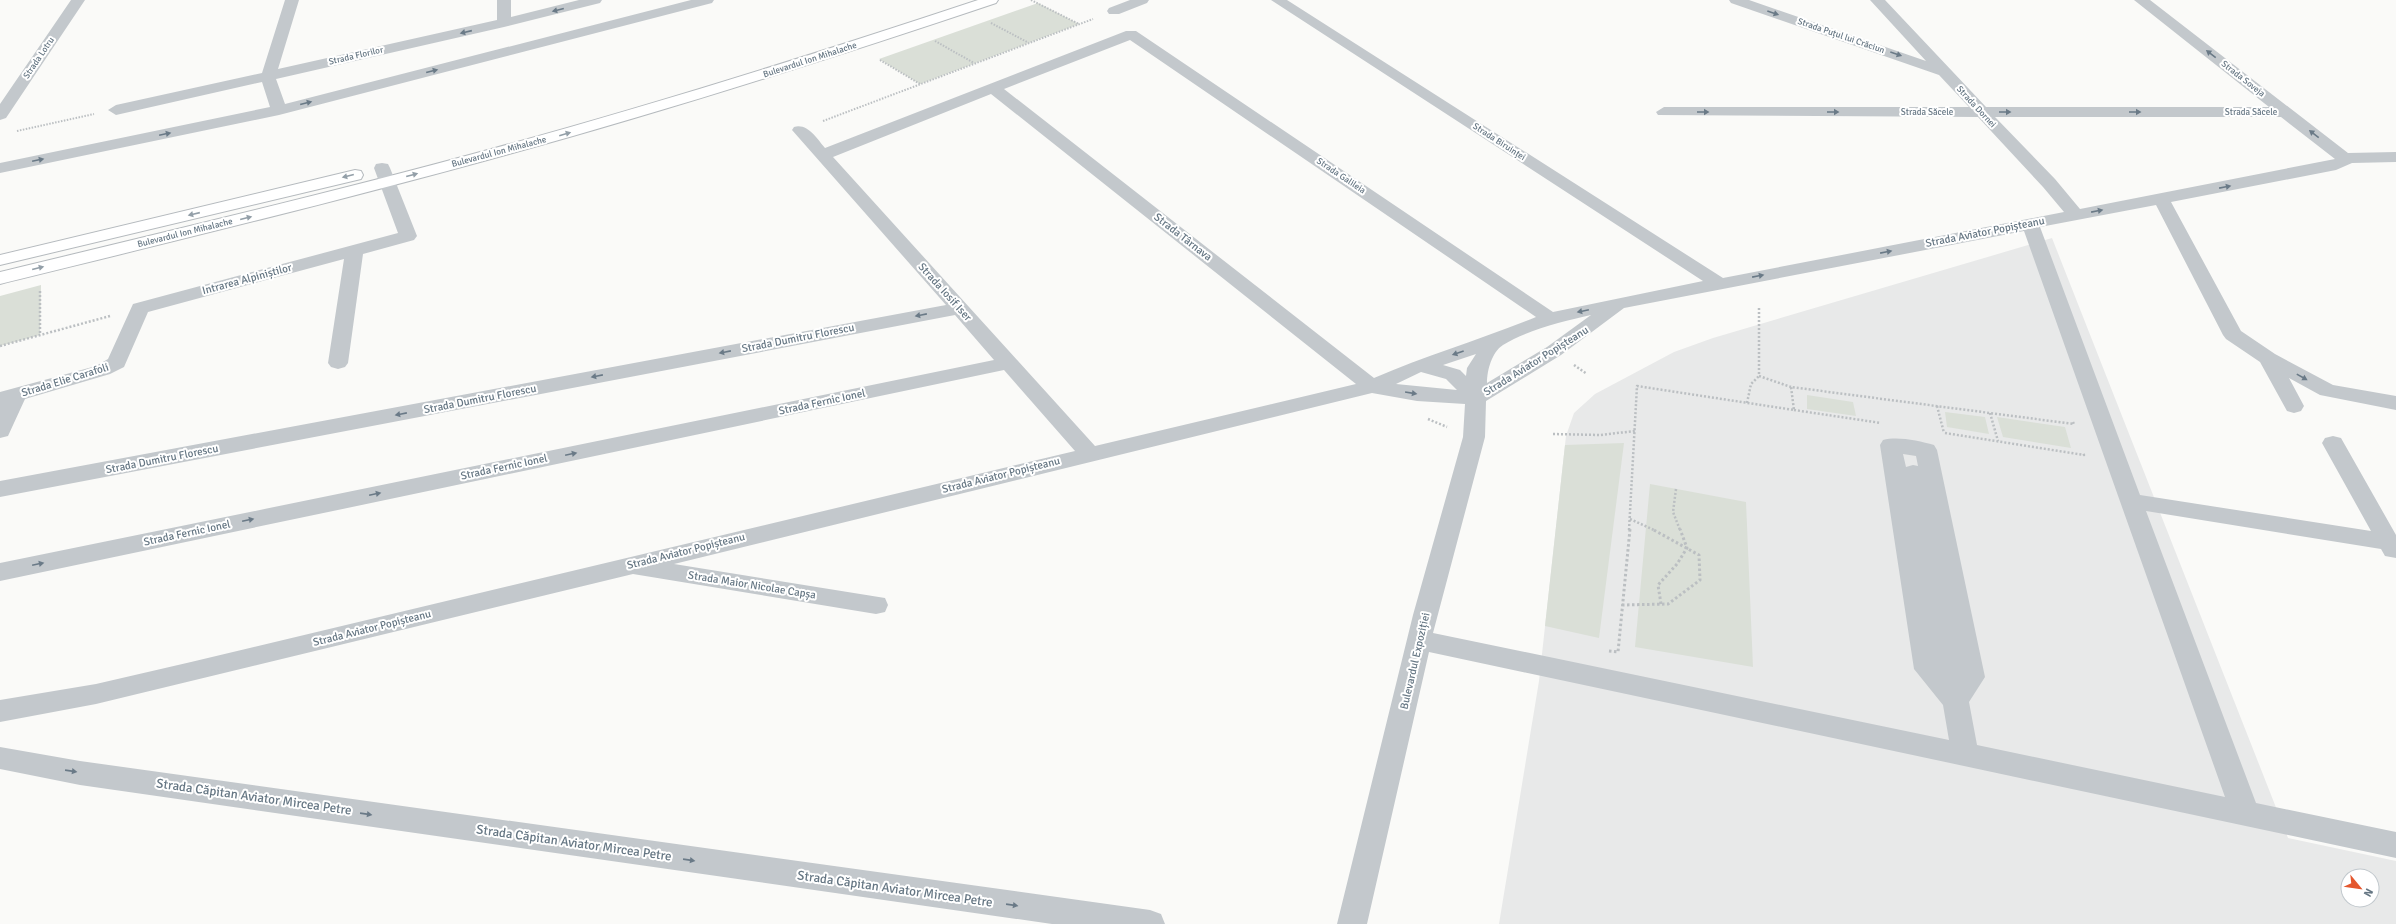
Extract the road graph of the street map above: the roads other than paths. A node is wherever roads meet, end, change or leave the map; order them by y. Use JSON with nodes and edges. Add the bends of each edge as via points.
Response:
{"nodes":[{"id":1,"x":78,"y":0,"type":"edge"},
{"id":2,"x":292,"y":0,"type":"edge"},
{"id":3,"x":504,"y":0,"type":"edge"},
{"id":4,"x":595,"y":0,"type":"edge"},
{"id":5,"x":707,"y":0,"type":"edge"},
{"id":6,"x":949,"y":0,"type":"edge"},
{"id":7,"x":1142,"y":0,"type":"edge"},
{"id":8,"x":1278,"y":0,"type":"edge"},
{"id":9,"x":1736,"y":0,"type":"edge"},
{"id":10,"x":1877,"y":0,"type":"edge"},
{"id":11,"x":2141,"y":0,"type":"edge"},
{"id":12,"x":982,"y":1,"type":"edge"},
{"id":13,"x":579,"y":4,"type":"junction"},
{"id":14,"x":1114,"y":11,"type":"road end"},
{"id":15,"x":504,"y":23,"type":"junction"},
{"id":16,"x":604,"y":28,"type":"junction"},
{"id":17,"x":1945,"y":74,"type":"junction"},
{"id":18,"x":268,"y":76,"type":"junction"},
{"id":19,"x":993,"y":88,"type":"junction"},
{"id":20,"x":116,"y":110,"type":"road end"},
{"id":21,"x":279,"y":110,"type":"junction"},
{"id":22,"x":1664,"y":112,"type":"dead end"},
{"id":23,"x":1980,"y":112,"type":"junction"},
{"id":24,"x":2285,"y":112,"type":"junction"},
{"id":25,"x":0,"y":115,"type":"edge"},
{"id":26,"x":800,"y":130,"type":"road end"},
{"id":27,"x":823,"y":156,"type":"junction"},
{"id":28,"x":2396,"y":157,"type":"edge"},
{"id":29,"x":2344,"y":158,"type":"junction"},
{"id":30,"x":0,"y":168,"type":"edge"},
{"id":31,"x":385,"y":175,"type":"junction"},
{"id":32,"x":2162,"y":199,"type":"junction"},
{"id":33,"x":2075,"y":215,"type":"junction"},
{"id":34,"x":2030,"y":224,"type":"junction"},
{"id":35,"x":354,"y":250,"type":"junction"},
{"id":36,"x":0,"y":260,"type":"edge"},
{"id":37,"x":0,"y":278,"type":"edge"},
{"id":38,"x":1720,"y":284,"type":"junction"},
{"id":39,"x":1621,"y":303,"type":"junction"},
{"id":40,"x":140,"y":308,"type":"joint"},
{"id":41,"x":960,"y":308,"type":"junction"},
{"id":42,"x":1550,"y":318,"type":"junction"},
{"id":43,"x":1495,"y":341,"type":"junction"},
{"id":44,"x":2268,"y":358,"type":"junction"},
{"id":45,"x":338,"y":363,"type":"dead end"},
{"id":46,"x":1009,"y":363,"type":"junction"},
{"id":47,"x":1420,"y":366,"type":"junction"},
{"id":48,"x":1372,"y":387,"type":"junction"},
{"id":49,"x":8,"y":396,"type":"edge"},
{"id":50,"x":1476,"y":398,"type":"junction"},
{"id":51,"x":2396,"y":403,"type":"edge"},
{"id":52,"x":2294,"y":406,"type":"dead end"},
{"id":53,"x":0,"y":431,"type":"edge"},
{"id":54,"x":2333,"y":443,"type":"dead end"},
{"id":55,"x":1090,"y":454,"type":"junction"},
{"id":56,"x":1913,"y":472,"type":"dead end"},
{"id":57,"x":0,"y":489,"type":"edge"},
{"id":58,"x":2131,"y":501,"type":"junction"},
{"id":59,"x":2392,"y":549,"type":"edge"},
{"id":60,"x":627,"y":565,"type":"junction"},
{"id":61,"x":0,"y":572,"type":"edge"},
{"id":62,"x":876,"y":605,"type":"dead end"},
{"id":63,"x":1420,"y":640,"type":"junction"},
{"id":64,"x":1955,"y":701,"type":"junction"},
{"id":65,"x":0,"y":711,"type":"edge"},
{"id":66,"x":1965,"y":754,"type":"junction"},
{"id":67,"x":0,"y":758,"type":"edge"},
{"id":68,"x":2245,"y":813,"type":"junction"},
{"id":69,"x":2396,"y":845,"type":"edge"},
{"id":70,"x":1150,"y":924,"type":"edge"},
{"id":71,"x":1352,"y":924,"type":"edge"}],
"edges":[{"from":1,"to":25,"type":"street","name":"Strada Lotru"},
{"from":2,"to":18,"type":"street"},
{"from":3,"to":15,"type":"street"},
{"from":4,"to":13,"type":"street","name":"Strada Florilor"},
{"from":5,"to":16,"type":"street"},
{"from":6,"to":31,"type":"main road","name":"Bulevardul Ion Mihalache","via":[[692,82]]},
{"from":7,"to":14,"type":"street"},
{"from":8,"to":38,"type":"street","name":"Strada Biruinței"},
{"from":9,"to":17,"type":"street","name":"Strada Puțul lui Crăciun","one_way":true,"via":[[1912,60]]},
{"from":10,"to":17,"type":"street","name":"Strada Dornei"},
{"from":24,"to":11,"type":"street","name":"Strada Soveja","one_way":true},
{"from":31,"to":12,"type":"main road","name":"Bulevardul Ion Mihalache","one_way":true,"via":[[663,105],[817,58]]},
{"from":13,"to":15,"type":"street","name":"Strada Florilor","one_way":true},
{"from":13,"to":16,"type":"street"},
{"from":15,"to":18,"type":"street","name":"Strada Florilor","one_way":true},
{"from":21,"to":16,"type":"street","one_way":true},
{"from":17,"to":23,"type":"street","name":"Strada Dornei"},
{"from":18,"to":20,"type":"street","name":"Strada Florilor"},
{"from":18,"to":21,"type":"street"},
{"from":19,"to":27,"type":"street"},
{"from":19,"to":42,"type":"street","name":"Strada Galileia","via":[[1132,34]]},
{"from":19,"to":48,"type":"street","name":"Strada Târnava"},
{"from":30,"to":21,"type":"street","one_way":true},
{"from":22,"to":23,"type":"street","name":"Strada Săcele","one_way":true},
{"from":23,"to":24,"type":"street","name":"Strada Săcele","one_way":true},
{"from":23,"to":33,"type":"street","name":"Strada Dornei","via":[[2049,183]]},
{"from":29,"to":24,"type":"street","name":"Strada Soveja","one_way":true},
{"from":26,"to":27,"type":"street","name":"Strada Iosif Iser"},
{"from":27,"to":41,"type":"street","name":"Strada Iosif Iser"},
{"from":28,"to":29,"type":"street"},
{"from":32,"to":29,"type":"street","name":"Strada Aviator Popișteanu","one_way":true,"via":[[2336,165],[2345,161]]},
{"from":31,"to":35,"type":"street","name":"Intrarea Alpiniștilor","via":[[408,236]]},
{"from":31,"to":36,"type":"main road","name":"Bulevardul Ion Mihalache","one_way":true},
{"from":37,"to":31,"type":"main road","name":"Bulevardul Ion Mihalache","one_way":true},
{"from":33,"to":32,"type":"street","name":"Strada Aviator Popișteanu","one_way":true},
{"from":32,"to":44,"type":"street","via":[[2233,335]]},
{"from":33,"to":34,"type":"street","name":"Strada Aviator Popișteanu"},
{"from":38,"to":34,"type":"street","name":"Strada Aviator Popișteanu","one_way":true},
{"from":34,"to":58,"type":"street"},
{"from":35,"to":40,"type":"street","name":"Intrarea Alpiniștilor"},
{"from":35,"to":45,"type":"street"},
{"from":38,"to":39,"type":"street","name":"Strada Aviator Popișteanu"},
{"from":39,"to":42,"type":"street","name":"Strada Aviator Popișteanu","one_way":true},
{"from":39,"to":50,"type":"street","name":"Strada Aviator Popișteanu","via":[[1572,339]]},
{"from":40,"to":49,"type":"street","name":"Strada Elie Carafoli","via":[[114,365]]},
{"from":41,"to":46,"type":"street","name":"Strada Iosif Iser"},
{"from":41,"to":57,"type":"street","name":"Strada Dumitru Florescu","one_way":true},
{"from":42,"to":43,"type":"street","name":"Strada Aviator Popișteanu"},
{"from":43,"to":47,"type":"street","name":"Strada Aviator Popișteanu","one_way":true},
{"from":43,"to":50,"type":"street","name":"Bulevardul Expoziției","via":[[1477,368]]},
{"from":44,"to":51,"type":"street","one_way":true,"via":[[2327,390]]},
{"from":44,"to":52,"type":"street"},
{"from":46,"to":55,"type":"street","name":"Strada Iosif Iser"},
{"from":61,"to":46,"type":"street","name":"Strada Fernic Ionel","one_way":true},
{"from":47,"to":48,"type":"street","name":"Strada Aviator Popișteanu"},
{"from":47,"to":50,"type":"street","via":[[1453,374]]},
{"from":48,"to":50,"type":"street","name":"Strada Aviator Popișteanu","one_way":true,"via":[[1417,394]]},
{"from":48,"to":55,"type":"street","name":"Strada Aviator Popișteanu"},
{"from":49,"to":53,"type":"street","name":"Strada Elie Carafoli"},
{"from":50,"to":63,"type":"street","name":"Bulevardul Expoziției","via":[[1474,438]]},
{"from":54,"to":59,"type":"street"},
{"from":55,"to":60,"type":"street","name":"Strada Aviator Popișteanu"},
{"from":56,"to":64,"type":"street"},
{"from":58,"to":59,"type":"street"},
{"from":58,"to":68,"type":"street"},
{"from":60,"to":62,"type":"street","name":"Strada Maior Nicolae Capșa"},
{"from":60,"to":65,"type":"street","name":"Strada Aviator Popișteanu","via":[[191,672],[96,694]]},
{"from":63,"to":66,"type":"street"},
{"from":63,"to":71,"type":"street","name":"Bulevardul Expoziției"},
{"from":64,"to":64,"type":"street","via":[[1972,678],[1926,450],[1891,445],[1927,669]]},
{"from":64,"to":66,"type":"street"},
{"from":66,"to":68,"type":"street"},
{"from":67,"to":70,"type":"street","name":"Strada Căpitan Aviator Mircea Petre","one_way":true,"via":[[53,769]]},
{"from":68,"to":69,"type":"street"}]}
